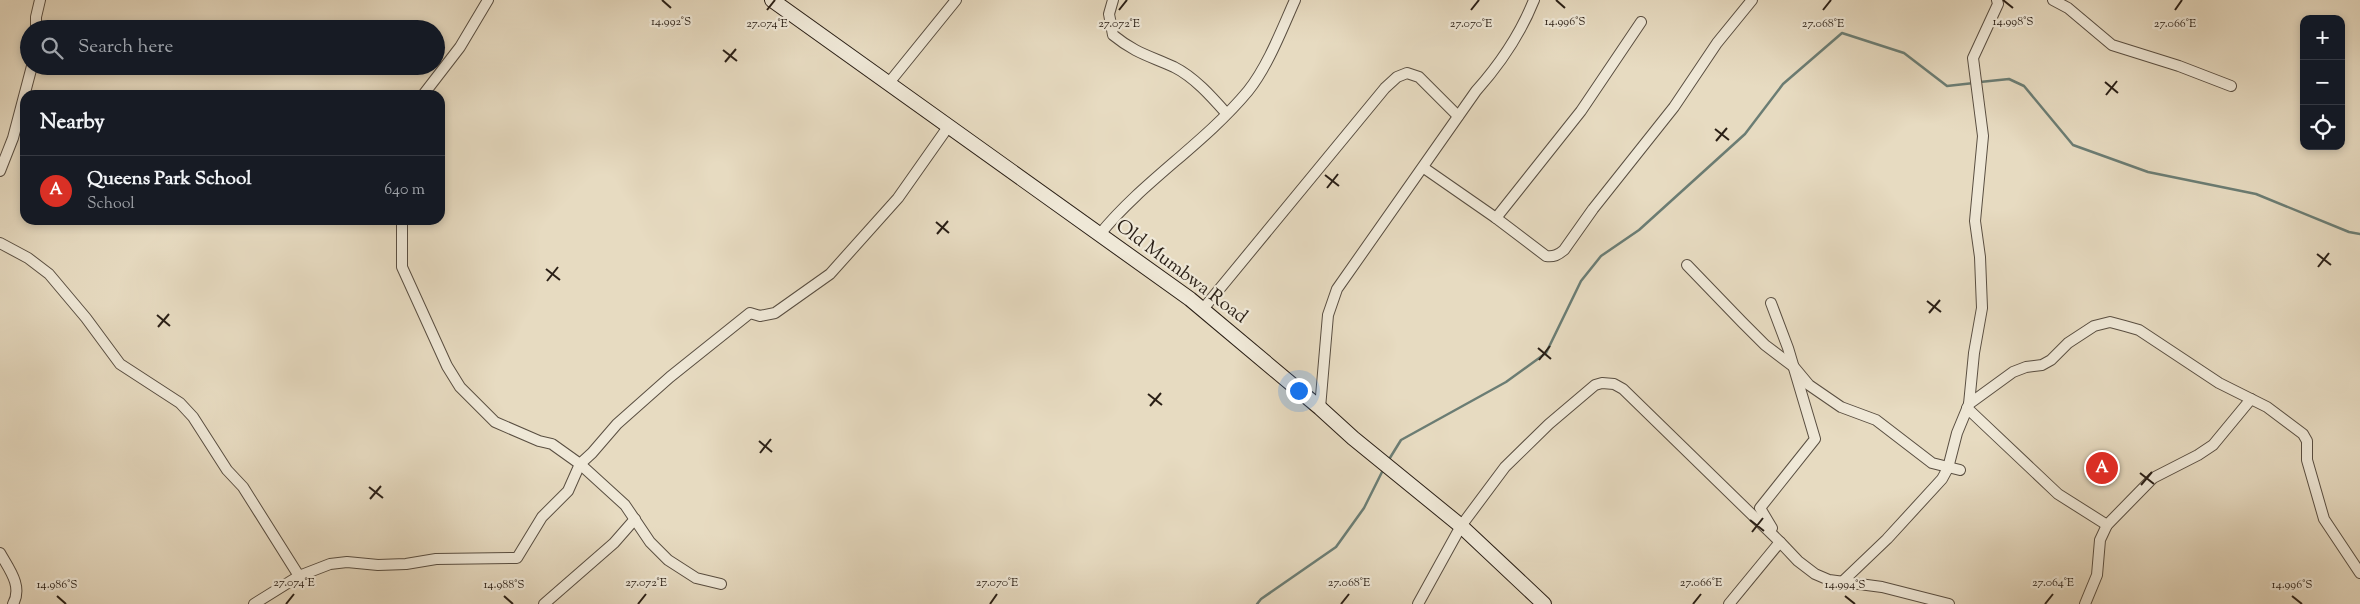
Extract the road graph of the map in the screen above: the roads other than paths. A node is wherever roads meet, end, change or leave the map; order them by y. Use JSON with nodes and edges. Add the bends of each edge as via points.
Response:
{"nodes":[{"id":1,"x":40,"y":0,"type":"edge"},
{"id":2,"x":488,"y":0,"type":"edge"},
{"id":3,"x":772,"y":0,"type":"edge"},
{"id":4,"x":956,"y":0,"type":"edge"},
{"id":5,"x":1113,"y":0,"type":"edge"},
{"id":6,"x":1295,"y":0,"type":"edge"},
{"id":7,"x":1534,"y":0,"type":"edge"},
{"id":8,"x":1752,"y":0,"type":"edge"},
{"id":9,"x":2053,"y":0,"type":"edge"},
{"id":10,"x":1999,"y":1,"type":"edge"},
{"id":11,"x":37,"y":20,"type":"edge"},
{"id":12,"x":1641,"y":22,"type":"dead end"},
{"id":13,"x":445,"y":66,"type":"edge"},
{"id":14,"x":30,"y":75,"type":"edge"},
{"id":15,"x":438,"y":75,"type":"edge"},
{"id":16,"x":888,"y":84,"type":"junction"},
{"id":17,"x":2231,"y":86,"type":"dead end"},
{"id":18,"x":26,"y":90,"type":"edge"},
{"id":19,"x":427,"y":90,"type":"edge"},
{"id":20,"x":20,"y":111,"type":"edge"},
{"id":21,"x":1226,"y":113,"type":"junction"},
{"id":22,"x":1458,"y":116,"type":"junction"},
{"id":23,"x":948,"y":127,"type":"junction"},
{"id":24,"x":1424,"y":168,"type":"junction"},
{"id":25,"x":0,"y":172,"type":"edge"},
{"id":26,"x":1496,"y":218,"type":"junction"},
{"id":27,"x":402,"y":225,"type":"edge"},
{"id":28,"x":1100,"y":234,"type":"junction"},
{"id":29,"x":0,"y":243,"type":"edge"},
{"id":30,"x":1687,"y":265,"type":"dead end"},
{"id":31,"x":1771,"y":303,"type":"dead end"},
{"id":32,"x":1203,"y":310,"type":"junction"},
{"id":33,"x":1794,"y":367,"type":"junction"},
{"id":34,"x":2251,"y":399,"type":"junction"},
{"id":35,"x":1968,"y":406,"type":"junction"},
{"id":36,"x":1320,"y":408,"type":"junction"},
{"id":37,"x":580,"y":464,"type":"junction"},
{"id":38,"x":1948,"y":468,"type":"junction"},
{"id":39,"x":1960,"y":470,"type":"dead end"},
{"id":40,"x":634,"y":520,"type":"junction"},
{"id":41,"x":2107,"y":525,"type":"junction"},
{"id":42,"x":1461,"y":526,"type":"junction"},
{"id":43,"x":1780,"y":542,"type":"junction"},
{"id":44,"x":0,"y":553,"type":"edge"},
{"id":45,"x":2360,"y":573,"type":"edge"},
{"id":46,"x":299,"y":576,"type":"junction"},
{"id":47,"x":1842,"y":582,"type":"junction"},
{"id":48,"x":721,"y":584,"type":"dead end"},
{"id":49,"x":13,"y":604,"type":"edge"},
{"id":50,"x":254,"y":604,"type":"edge"},
{"id":51,"x":544,"y":604,"type":"edge"},
{"id":52,"x":1418,"y":604,"type":"edge"},
{"id":53,"x":1544,"y":604,"type":"edge"},
{"id":54,"x":1729,"y":604,"type":"edge"},
{"id":55,"x":1949,"y":604,"type":"edge"},
{"id":56,"x":2085,"y":604,"type":"edge"}],
"edges":[{"from":1,"to":11,"type":"street"},
{"from":2,"to":13,"type":"street"},
{"from":3,"to":16,"type":"main road","name":"Old Mumbwa Road"},
{"from":4,"to":16,"type":"street"},
{"from":5,"to":21,"type":"street","via":[[1109,14],[1113,35],[1145,56],[1176,68],[1207,92]]},
{"from":6,"to":21,"type":"street","via":[[1248,90]]},
{"from":7,"to":22,"type":"street","via":[[1499,66]]},
{"from":8,"to":26,"type":"street","via":[[1716,43],[1674,107],[1564,250],[1552,257],[1546,256]]},
{"from":9,"to":17,"type":"street","via":[[2068,8],[2112,44]]},
{"from":10,"to":35,"type":"street","via":[[1976,51],[1973,66],[1983,136],[1976,221],[1982,308]]},
{"from":12,"to":26,"type":"street","via":[[1581,110]]},
{"from":14,"to":18,"type":"street"},
{"from":15,"to":19,"type":"street"},
{"from":16,"to":23,"type":"main road","name":"Old Mumbwa Road"},
{"from":20,"to":25,"type":"street"},
{"from":21,"to":28,"type":"street"},
{"from":22,"to":24,"type":"street"},
{"from":22,"to":32,"type":"street","via":[[1419,77],[1407,73],[1397,77]]},
{"from":23,"to":28,"type":"main road","name":"Old Mumbwa Road"},
{"from":23,"to":37,"type":"street","via":[[898,198],[830,274],[775,313],[750,314],[670,377],[617,424]]},
{"from":24,"to":26,"type":"street"},
{"from":24,"to":36,"type":"street","via":[[1352,264],[1331,302]]},
{"from":27,"to":37,"type":"street","via":[[402,267],[446,366],[460,387],[495,422],[552,444]]},
{"from":28,"to":32,"type":"main road","name":"Old Mumbwa Road"},
{"from":29,"to":46,"type":"street","via":[[49,274],[120,364],[180,403],[226,470],[243,487]]},
{"from":30,"to":33,"type":"street","via":[[1765,345]]},
{"from":31,"to":33,"type":"street"},
{"from":32,"to":36,"type":"main road","name":"Old Mumbwa Road"},
{"from":33,"to":38,"type":"street","via":[[1809,385],[1841,407],[1876,420],[1932,463]]},
{"from":33,"to":43,"type":"street","via":[[1815,438],[1760,508]]},
{"from":34,"to":35,"type":"street","via":[[2219,383],[2139,330],[2110,322],[2081,333],[2042,365],[2026,366],[2013,372]]},
{"from":34,"to":41,"type":"street","via":[[2213,445],[2153,478]]},
{"from":34,"to":45,"type":"street","via":[[2303,434],[2324,519]]},
{"from":35,"to":38,"type":"street"},
{"from":35,"to":41,"type":"street","via":[[2058,494]]},
{"from":36,"to":42,"type":"main road","name":"Old Mumbwa Road"},
{"from":37,"to":40,"type":"street","via":[[625,505]]},
{"from":37,"to":46,"type":"street","via":[[568,491],[542,517],[517,558],[436,559],[406,564],[346,562],[330,564]]},
{"from":38,"to":39,"type":"street"},
{"from":38,"to":47,"type":"street","via":[[1928,496]]},
{"from":40,"to":48,"type":"street","via":[[668,560],[696,578]]},
{"from":40,"to":51,"type":"street","via":[[607,549]]},
{"from":41,"to":56,"type":"street","via":[[2100,540],[2097,575]]},
{"from":42,"to":43,"type":"street","via":[[1505,467],[1578,398],[1602,383],[1614,384],[1623,390]]},
{"from":42,"to":52,"type":"street"},
{"from":42,"to":53,"type":"main road","name":"Old Mumbwa Road"},
{"from":43,"to":47,"type":"street","via":[[1815,574]]},
{"from":43,"to":54,"type":"street"},
{"from":44,"to":49,"type":"street","via":[[15,580],[17,597]]},
{"from":46,"to":50,"type":"street"},
{"from":47,"to":55,"type":"street","via":[[1882,587]]}]}
